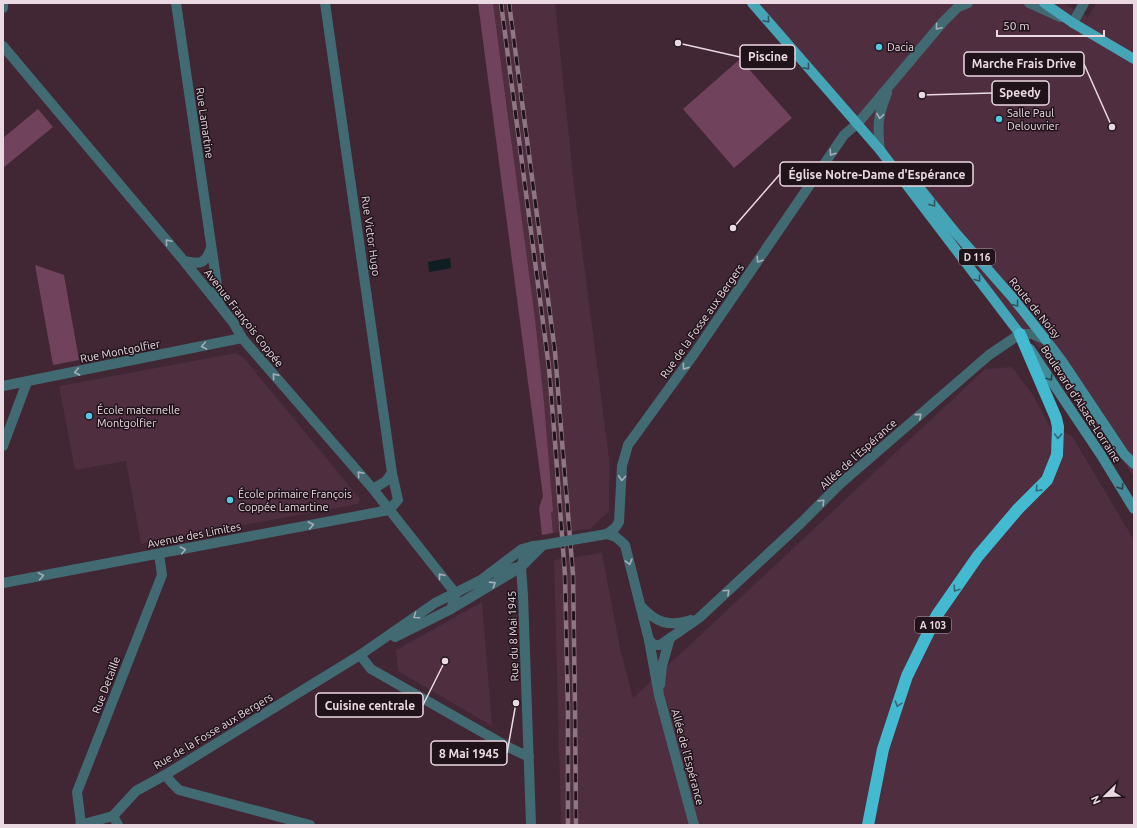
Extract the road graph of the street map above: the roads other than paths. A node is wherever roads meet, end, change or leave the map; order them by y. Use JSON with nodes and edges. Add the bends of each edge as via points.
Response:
{"nodes":[{"id":1,"x":176,"y":3,"type":"edge"},
{"id":2,"x":326,"y":3,"type":"edge"},
{"id":3,"x":968,"y":3,"type":"edge"},
{"id":4,"x":1029,"y":3,"type":"edge"},
{"id":5,"x":1044,"y":3,"type":"edge"},
{"id":6,"x":1084,"y":3,"type":"edge"},
{"id":7,"x":3,"y":5,"type":"edge"},
{"id":8,"x":757,"y":5,"type":"edge"},
{"id":9,"x":3,"y":8,"type":"edge"},
{"id":10,"x":1073,"y":23,"type":"junction"},
{"id":11,"x":3,"y":46,"type":"edge"},
{"id":12,"x":1134,"y":59,"type":"edge"},
{"id":13,"x":891,"y":83,"type":"junction"},
{"id":14,"x":858,"y":123,"type":"junction"},
{"id":15,"x":880,"y":150,"type":"junction"},
{"id":16,"x":903,"y":181,"type":"junction"},
{"id":17,"x":211,"y":246,"type":"junction"},
{"id":18,"x":184,"y":261,"type":"junction"},
{"id":19,"x":220,"y":306,"type":"junction"},
{"id":20,"x":1020,"y":334,"type":"junction"},
{"id":21,"x":242,"y":338,"type":"junction"},
{"id":22,"x":1046,"y":340,"type":"junction"},
{"id":23,"x":27,"y":382,"type":"junction"},
{"id":24,"x":3,"y":386,"type":"edge"},
{"id":25,"x":3,"y":446,"type":"edge"},
{"id":26,"x":1134,"y":464,"type":"edge"},
{"id":27,"x":392,"y":473,"type":"junction"},
{"id":28,"x":373,"y":489,"type":"junction"},
{"id":29,"x":1134,"y":508,"type":"edge"},
{"id":30,"x":389,"y":510,"type":"junction"},
{"id":31,"x":607,"y":534,"type":"junction"},
{"id":32,"x":538,"y":545,"type":"junction"},
{"id":33,"x":159,"y":554,"type":"junction"},
{"id":34,"x":521,"y":567,"type":"junction"},
{"id":35,"x":490,"y":573,"type":"junction"},
{"id":36,"x":3,"y":582,"type":"edge"},
{"id":37,"x":456,"y":594,"type":"junction"},
{"id":38,"x":639,"y":604,"type":"junction"},
{"id":39,"x":451,"y":609,"type":"junction"},
{"id":40,"x":699,"y":618,"type":"junction"},
{"id":41,"x":648,"y":638,"type":"junction"},
{"id":42,"x":670,"y":638,"type":"junction"},
{"id":43,"x":360,"y":655,"type":"junction"},
{"id":44,"x":659,"y":695,"type":"junction"},
{"id":45,"x":529,"y":757,"type":"junction"},
{"id":46,"x":165,"y":775,"type":"junction"},
{"id":47,"x":116,"y":820,"type":"edge"},
{"id":48,"x":80,"y":825,"type":"edge"},
{"id":49,"x":310,"y":825,"type":"edge"},
{"id":50,"x":531,"y":825,"type":"edge"},
{"id":51,"x":694,"y":825,"type":"edge"},
{"id":52,"x":868,"y":825,"type":"edge"}],
"edges":[{"from":1,"to":17,"type":"street","name":"Rue Lamartine"},
{"from":2,"to":27,"type":"street","name":"Rue Victor Hugo"},
{"from":3,"to":13,"type":"street","name":"Rue de la Fosse aux Bergers","one_way":true,"via":[[958,7],[943,22]]},
{"from":4,"to":10,"type":"street"},
{"from":5,"to":10,"type":"main road"},
{"from":6,"to":10,"type":"street"},
{"from":7,"to":9,"type":"street"},
{"from":8,"to":14,"type":"main road","name":"Route de Noisy","number":"D 116","one_way":true},
{"from":10,"to":12,"type":"main road"},
{"from":18,"to":11,"type":"street","name":"Avenue François Coppée","one_way":true},
{"from":13,"to":14,"type":"street","name":"Rue de la Fosse aux Bergers"},
{"from":13,"to":15,"type":"street","name":"Rue de la Fosse aux Bergers","one_way":true,"via":[[880,109]]},
{"from":14,"to":15,"type":"main road","name":"Route de Noisy","number":"D 116"},
{"from":14,"to":31,"type":"street","name":"Rue de la Fosse aux Bergers","one_way":true,"via":[[844,135],[694,354],[628,445],[622,466],[619,522]]},
{"from":15,"to":16,"type":"main road","name":"Route de Noisy","number":"D 116"},
{"from":16,"to":20,"type":"main road","name":"Route de Noisy","number":"D 116","one_way":true},
{"from":16,"to":22,"type":"main road","name":"Route de Noisy","number":"D 116","one_way":true,"via":[[919,187]]},
{"from":17,"to":18,"type":"street","via":[[208,258],[201,262]]},
{"from":17,"to":19,"type":"street","name":"Rue Lamartine"},
{"from":18,"to":19,"type":"street","name":"Avenue François Coppée"},
{"from":19,"to":21,"type":"street","name":"Avenue François Coppée"},
{"from":20,"to":22,"type":"street","via":[[1032,334]]},
{"from":20,"to":29,"type":"main road","name":"Boulevard d'Alsace-Lorraine","number":"D 116","one_way":true},
{"from":40,"to":20,"type":"street","name":"Allée de l'Espérance","one_way":true,"via":[[851,474],[989,355]]},
{"from":20,"to":52,"type":"highway","number":"A 103","one_way":true,"via":[[1056,418],[1057,455],[1047,480],[978,556],[937,615],[904,683],[883,749]]},
{"from":21,"to":23,"type":"street","name":"Rue Montgolfier","one_way":true},
{"from":28,"to":21,"type":"street","name":"Avenue François Coppée","one_way":true},
{"from":22,"to":26,"type":"main road","name":"Route de Noisy","number":"D 116","via":[[1124,454]]},
{"from":23,"to":24,"type":"street","name":"Rue Montgolfier"},
{"from":23,"to":25,"type":"street"},
{"from":27,"to":28,"type":"street","via":[[386,481]]},
{"from":27,"to":30,"type":"street","name":"Rue Victor Hugo","via":[[398,500]]},
{"from":28,"to":30,"type":"street","name":"Avenue François Coppée"},
{"from":33,"to":30,"type":"street","name":"Avenue des Limites","one_way":true},
{"from":37,"to":30,"type":"street","name":"Avenue François Coppée","one_way":true},
{"from":31,"to":32,"type":"street","name":"Rue de la Fosse aux Bergers","bridge":true},
{"from":31,"to":38,"type":"street","name":"Allée de l'Espérance","one_way":true,"via":[[621,540],[625,545]]},
{"from":32,"to":34,"type":"street","name":"Rue de la Fosse aux Bergers"},
{"from":32,"to":35,"type":"street","name":"Rue de la Fosse aux Bergers","via":[[522,549]]},
{"from":36,"to":33,"type":"street","name":"Avenue des Limites","one_way":true},
{"from":33,"to":48,"type":"street","name":"Rue Detaille","via":[[162,575],[77,792]]},
{"from":34,"to":35,"type":"street"},
{"from":39,"to":34,"type":"street","name":"Rue de la Fosse aux Bergers","one_way":true},
{"from":34,"to":45,"type":"street","name":"Rue du 8 Mai 1945"},
{"from":35,"to":37,"type":"street","name":"Rue de la Fosse aux Bergers"},
{"from":37,"to":39,"type":"street"},
{"from":37,"to":43,"type":"street","name":"Rue de la Fosse aux Bergers","one_way":true,"via":[[435,603]]},
{"from":38,"to":40,"type":"street","name":"Allée de l'Espérance","via":[[650,616],[671,624]]},
{"from":38,"to":41,"type":"street","name":"Allée de l'Espérance"},
{"from":39,"to":43,"type":"street","name":"Rue de la Fosse aux Bergers"},
{"from":40,"to":42,"type":"street","name":"Allée de l'Espérance"},
{"from":41,"to":42,"type":"street","name":"Allée de l'Espérance","via":[[651,644],[656,646]]},
{"from":41,"to":44,"type":"street","name":"Allée de l'Espérance"},
{"from":42,"to":44,"type":"street","name":"Allée de l'Espérance","via":[[662,666]]},
{"from":43,"to":45,"type":"street","via":[[372,669]]},
{"from":43,"to":46,"type":"street","name":"Rue de la Fosse aux Bergers"},
{"from":44,"to":51,"type":"street","name":"Allée de l'Espérance"},
{"from":45,"to":50,"type":"street","name":"Rue du 8 Mai 1945"},
{"from":46,"to":47,"type":"street","name":"Rue de la Fosse aux Bergers","via":[[136,791]]},
{"from":46,"to":49,"type":"street","via":[[180,790]]},
{"from":47,"to":48,"type":"street","name":"Rue de la Fosse aux Bergers"}]}
